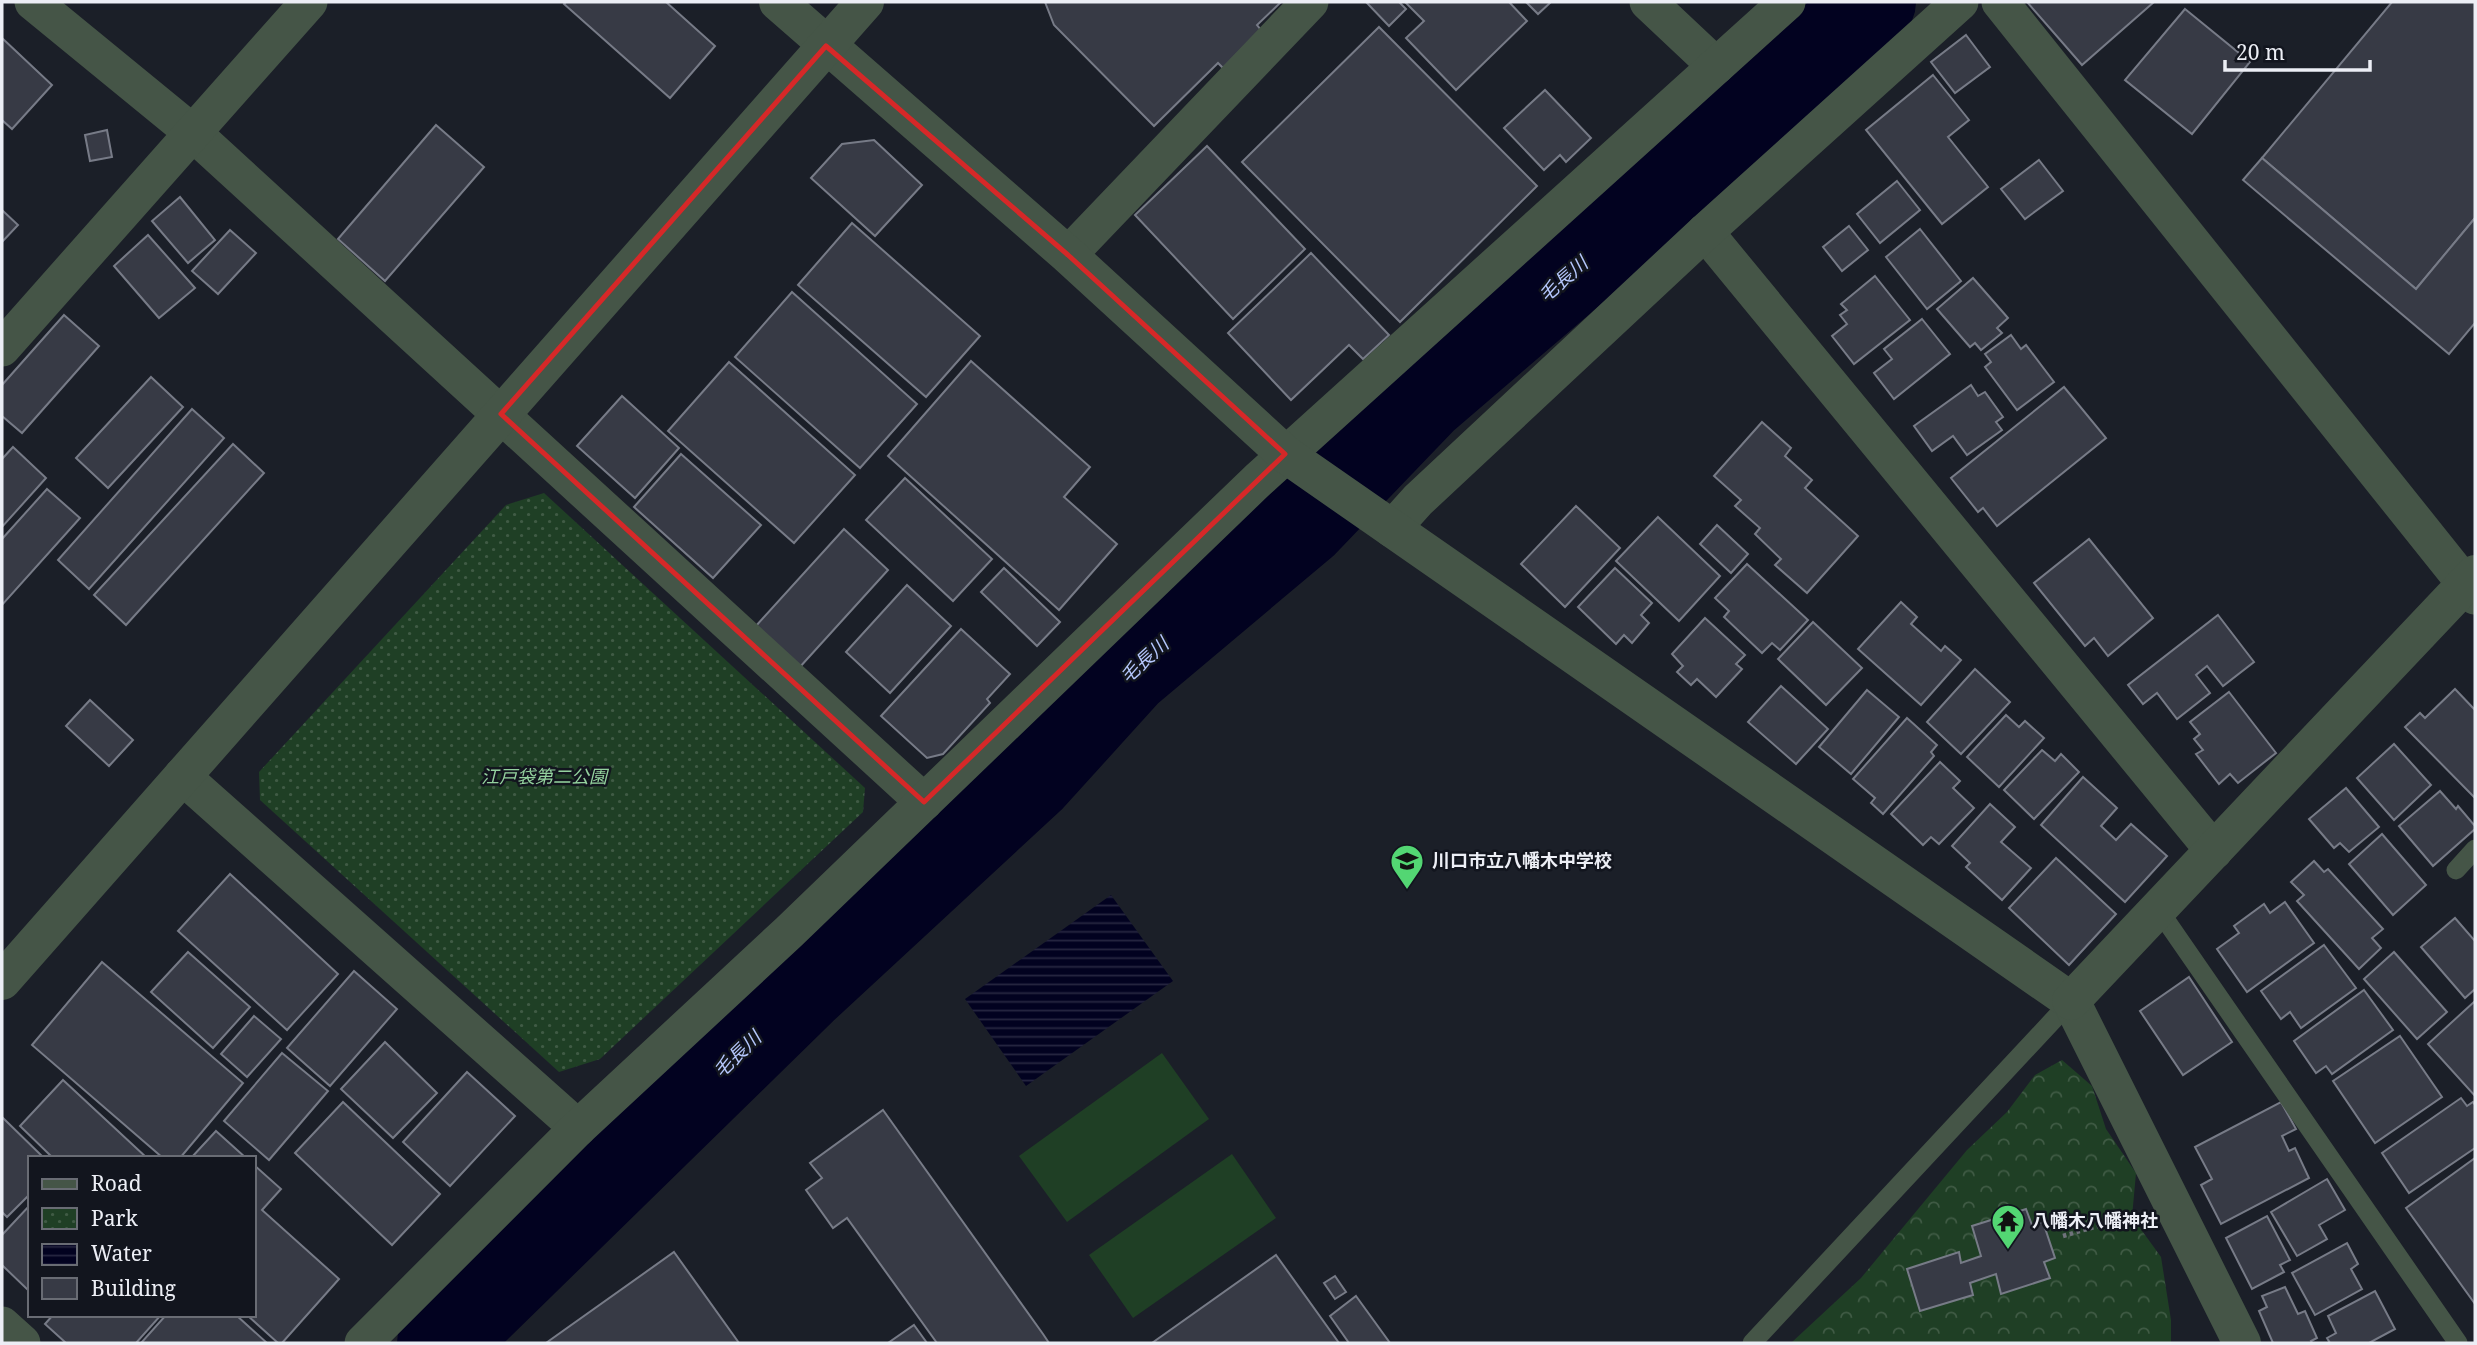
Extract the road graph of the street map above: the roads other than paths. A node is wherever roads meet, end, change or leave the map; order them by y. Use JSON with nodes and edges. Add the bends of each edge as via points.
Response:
{"nodes":[{"id":1,"x":33,"y":2,"type":"edge"},
{"id":2,"x":309,"y":2,"type":"edge"},
{"id":3,"x":778,"y":2,"type":"edge"},
{"id":4,"x":865,"y":2,"type":"edge"},
{"id":5,"x":1310,"y":2,"type":"edge"},
{"id":6,"x":1648,"y":2,"type":"edge"},
{"id":7,"x":1787,"y":2,"type":"edge"},
{"id":8,"x":1960,"y":2,"type":"edge"},
{"id":9,"x":2000,"y":2,"type":"edge"},
{"id":10,"x":826,"y":46,"type":"junction"},
{"id":11,"x":1716,"y":66,"type":"junction"},
{"id":12,"x":192,"y":133,"type":"junction"},
{"id":13,"x":1705,"y":232,"type":"junction"},
{"id":14,"x":1068,"y":255,"type":"junction"},
{"id":15,"x":2,"y":348,"type":"edge"},
{"id":16,"x":501,"y":414,"type":"junction"},
{"id":17,"x":1285,"y":454,"type":"junction"},
{"id":18,"x":1392,"y":529,"type":"junction"},
{"id":19,"x":2472,"y":585,"type":"edge"},
{"id":20,"x":182,"y":776,"type":"junction"},
{"id":21,"x":925,"y":802,"type":"junction"},
{"id":22,"x":2475,"y":849,"type":"edge"},
{"id":23,"x":2214,"y":851,"type":"junction"},
{"id":24,"x":2456,"y":870,"type":"dead end"},
{"id":25,"x":2158,"y":909,"type":"junction"},
{"id":26,"x":2,"y":981,"type":"edge"},
{"id":27,"x":2071,"y":1001,"type":"junction"},
{"id":28,"x":578,"y":1128,"type":"junction"},
{"id":29,"x":2,"y":1325,"type":"edge"},
{"id":30,"x":22,"y":1343,"type":"edge"},
{"id":31,"x":363,"y":1343,"type":"edge"},
{"id":32,"x":1752,"y":1343,"type":"edge"},
{"id":33,"x":2241,"y":1343,"type":"edge"},
{"id":34,"x":2458,"y":1343,"type":"edge"}],
"edges":[{"from":1,"to":12,"type":"street"},
{"from":2,"to":12,"type":"street"},
{"from":3,"to":10,"type":"street"},
{"from":4,"to":10,"type":"street"},
{"from":5,"to":14,"type":"street"},
{"from":6,"to":11,"type":"street"},
{"from":7,"to":11,"type":"street"},
{"from":8,"to":13,"type":"street"},
{"from":9,"to":19,"type":"street"},
{"from":10,"to":14,"type":"street"},
{"from":10,"to":16,"type":"street"},
{"from":11,"to":17,"type":"street"},
{"from":12,"to":15,"type":"street"},
{"from":12,"to":16,"type":"street"},
{"from":13,"to":18,"type":"street"},
{"from":13,"to":23,"type":"street"},
{"from":14,"to":17,"type":"street"},
{"from":16,"to":20,"type":"street"},
{"from":16,"to":21,"type":"street"},
{"from":17,"to":18,"type":"street"},
{"from":17,"to":21,"type":"street"},
{"from":18,"to":27,"type":"street"},
{"from":19,"to":23,"type":"street"},
{"from":20,"to":26,"type":"street"},
{"from":20,"to":28,"type":"street"},
{"from":21,"to":28,"type":"street"},
{"from":22,"to":24,"type":"lane"},
{"from":23,"to":25,"type":"street"},
{"from":25,"to":27,"type":"street"},
{"from":25,"to":34,"type":"lane"},
{"from":27,"to":32,"type":"lane"},
{"from":27,"to":33,"type":"street"},
{"from":28,"to":31,"type":"street"},
{"from":29,"to":30,"type":"street"}]}
